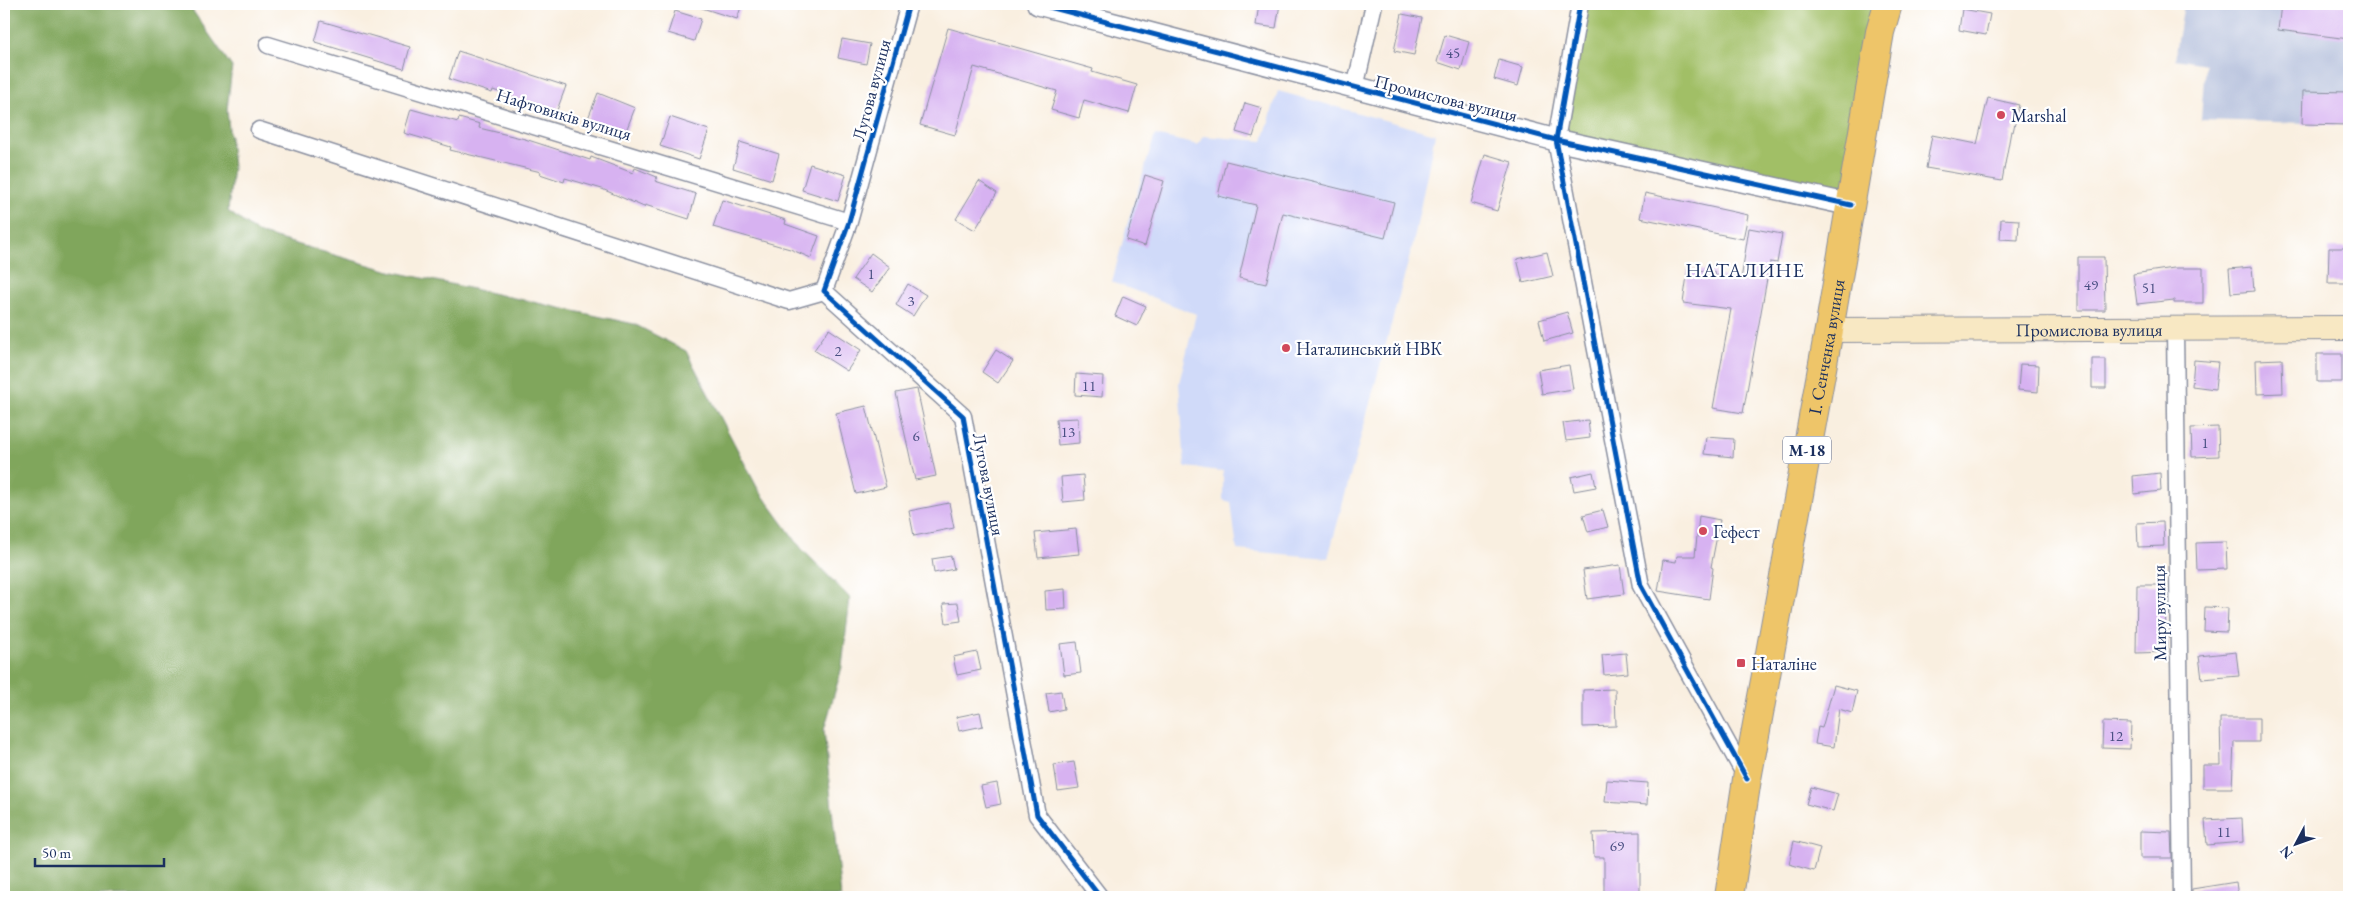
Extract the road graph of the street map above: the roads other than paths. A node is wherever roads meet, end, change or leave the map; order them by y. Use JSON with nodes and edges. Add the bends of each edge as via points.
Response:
{"nodes":[{"id":1,"x":909,"y":4,"type":"edge"},
{"id":2,"x":1038,"y":4,"type":"edge"},
{"id":3,"x":1374,"y":4,"type":"edge"},
{"id":4,"x":1580,"y":4,"type":"edge"},
{"id":5,"x":1888,"y":4,"type":"edge"},
{"id":6,"x":268,"y":45,"type":"dead end"},
{"id":7,"x":1355,"y":88,"type":"junction"},
{"id":8,"x":259,"y":130,"type":"dead end"},
{"id":9,"x":1556,"y":140,"type":"junction"},
{"id":10,"x":1851,"y":205,"type":"junction"},
{"id":11,"x":849,"y":222,"type":"junction"},
{"id":12,"x":824,"y":291,"type":"junction"},
{"id":13,"x":2349,"y":328,"type":"edge"},
{"id":14,"x":2175,"y":329,"type":"junction"},
{"id":15,"x":1829,"y":330,"type":"junction"},
{"id":16,"x":1747,"y":780,"type":"junction"},
{"id":17,"x":1100,"y":897,"type":"edge"},
{"id":18,"x":1729,"y":897,"type":"edge"},
{"id":19,"x":2182,"y":897,"type":"edge"}],
"edges":[{"from":1,"to":11,"type":"street","name":"Лугова вулиця"},
{"from":2,"to":7,"type":"street","name":"Промислова вулиця"},
{"from":3,"to":7,"type":"street"},
{"from":4,"to":9,"type":"street"},
{"from":5,"to":10,"type":"highway","name":"І. Сенченка вулиця","number":"М-18","via":[[1880,32]]},
{"from":6,"to":11,"type":"street","name":"Нафтовиків вулиця"},
{"from":7,"to":9,"type":"street","name":"Промислова вулиця"},
{"from":8,"to":12,"type":"street","via":[[789,301]]},
{"from":9,"to":10,"type":"street","name":"Промислова вулиця"},
{"from":9,"to":16,"type":"street","via":[[1641,586]]},
{"from":10,"to":15,"type":"highway","name":"І. Сенченка вулиця","number":"М-18"},
{"from":11,"to":12,"type":"street","name":"Лугова вулиця"},
{"from":12,"to":17,"type":"street","name":"Лугова вулиця","via":[[963,416],[1037,815]]},
{"from":13,"to":14,"type":"main road","name":"Промислова вулиця"},
{"from":14,"to":15,"type":"main road","name":"Промислова вулиця"},
{"from":14,"to":19,"type":"street","name":"Миру вулиця"},
{"from":15,"to":16,"type":"highway","name":"І. Сенченка вулиця","number":"М-18"},
{"from":16,"to":18,"type":"highway","name":"І. Сенченка вулиця","number":"М-18"}]}
